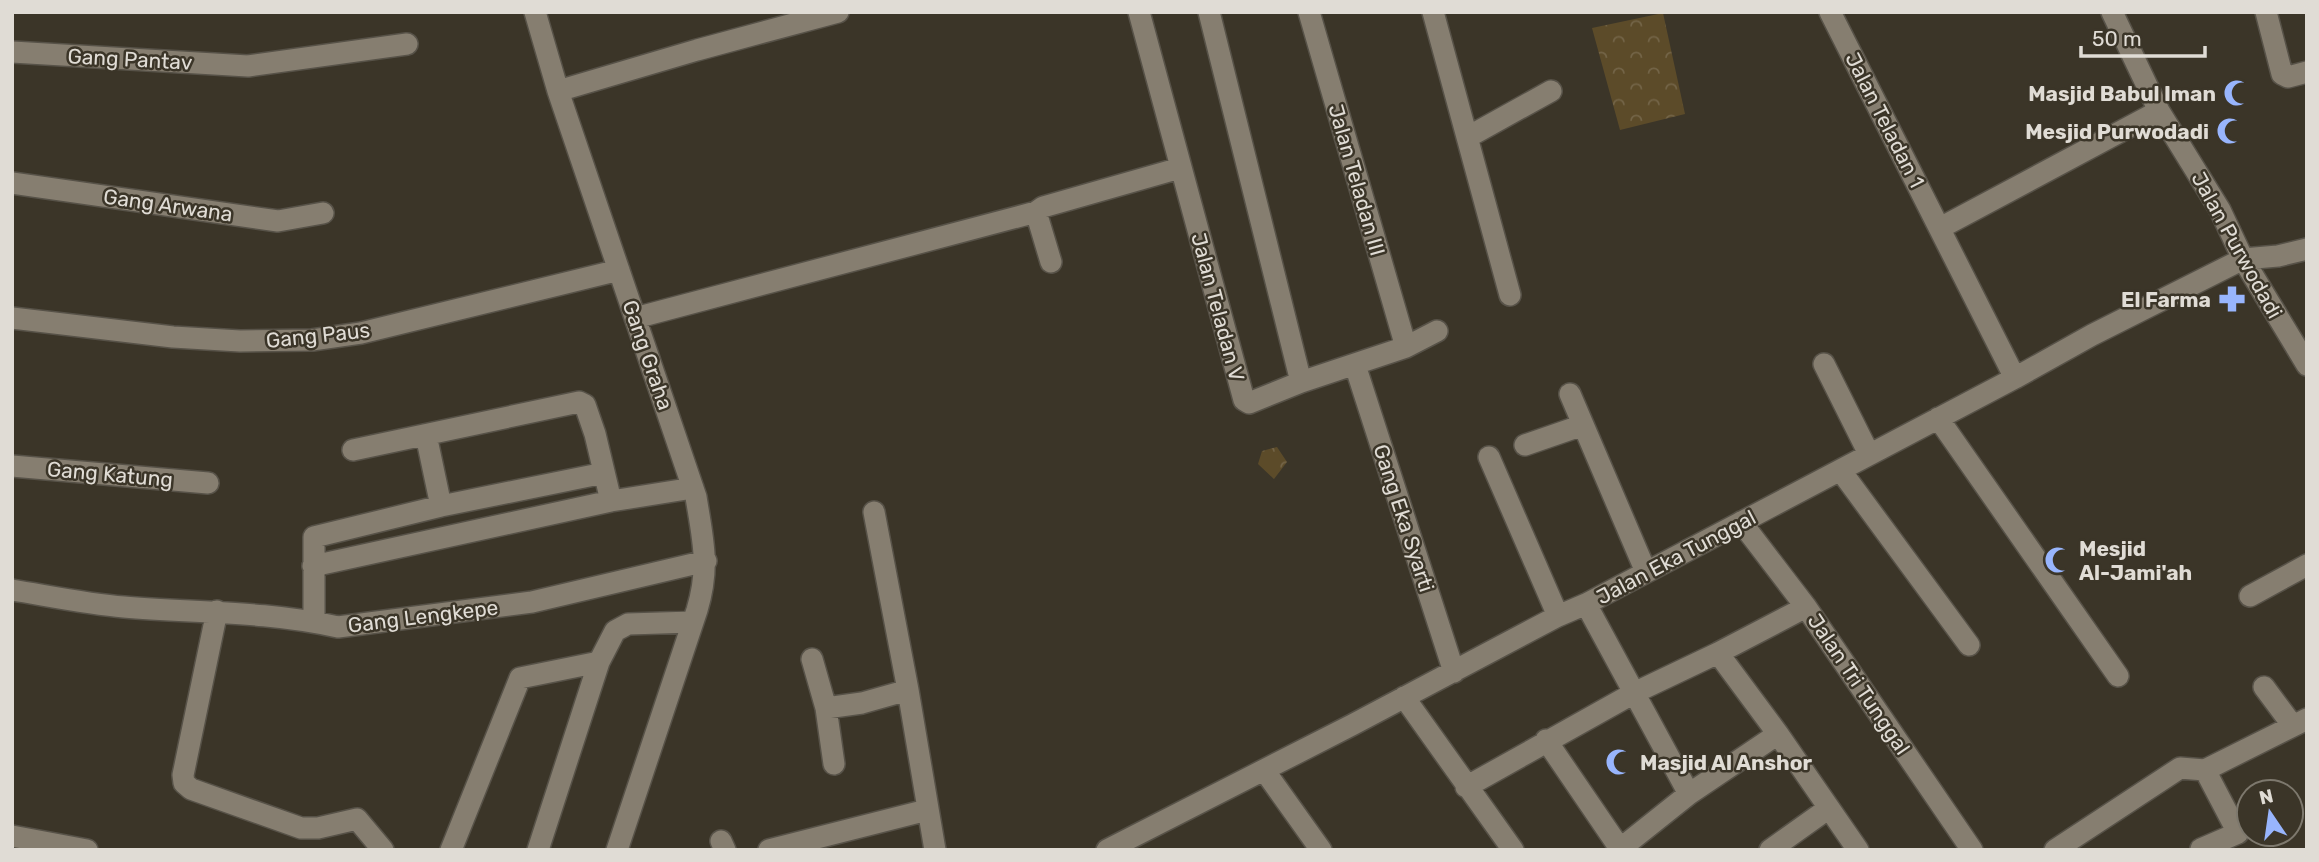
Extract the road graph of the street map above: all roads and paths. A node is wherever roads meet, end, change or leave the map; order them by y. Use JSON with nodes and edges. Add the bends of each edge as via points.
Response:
{"nodes":[{"id":1,"x":535,"y":12,"type":"edge"},
{"id":2,"x":838,"y":12,"type":"edge"},
{"id":3,"x":1139,"y":12,"type":"edge"},
{"id":4,"x":1209,"y":12,"type":"edge"},
{"id":5,"x":1310,"y":12,"type":"edge"},
{"id":6,"x":1433,"y":12,"type":"edge"},
{"id":7,"x":1830,"y":12,"type":"edge"},
{"id":8,"x":2112,"y":12,"type":"edge"},
{"id":9,"x":2266,"y":12,"type":"edge"},
{"id":10,"x":407,"y":44,"type":"dead end"},
{"id":11,"x":12,"y":52,"type":"edge"},
{"id":12,"x":2307,"y":72,"type":"edge"},
{"id":13,"x":1551,"y":91,"type":"dead end"},
{"id":14,"x":558,"y":92,"type":"junction"},
{"id":15,"x":2159,"y":111,"type":"junction"},
{"id":16,"x":1468,"y":137,"type":"junction"},
{"id":17,"x":1180,"y":168,"type":"junction"},
{"id":18,"x":12,"y":183,"type":"edge"},
{"id":19,"x":1036,"y":212,"type":"junction"},
{"id":20,"x":323,"y":213,"type":"dead end"},
{"id":21,"x":1940,"y":228,"type":"junction"},
{"id":22,"x":2307,"y":249,"type":"edge"},
{"id":23,"x":2243,"y":259,"type":"junction"},
{"id":24,"x":1051,"y":262,"type":"dead end"},
{"id":25,"x":619,"y":270,"type":"junction"},
{"id":26,"x":1510,"y":295,"type":"dead end"},
{"id":27,"x":12,"y":318,"type":"edge"},
{"id":28,"x":635,"y":318,"type":"junction"},
{"id":29,"x":1437,"y":331,"type":"dead end"},
{"id":30,"x":1406,"y":347,"type":"junction"},
{"id":31,"x":1824,"y":364,"type":"dead end"},
{"id":32,"x":2307,"y":365,"type":"edge"},
{"id":33,"x":1355,"y":366,"type":"junction"},
{"id":34,"x":2015,"y":378,"type":"junction"},
{"id":35,"x":1301,"y":382,"type":"junction"},
{"id":36,"x":1570,"y":394,"type":"dead end"},
{"id":37,"x":1938,"y":418,"type":"junction"},
{"id":38,"x":1583,"y":425,"type":"junction"},
{"id":39,"x":426,"y":435,"type":"junction"},
{"id":40,"x":1525,"y":445,"type":"dead end"},
{"id":41,"x":353,"y":450,"type":"dead end"},
{"id":42,"x":1869,"y":454,"type":"junction"},
{"id":43,"x":1489,"y":457,"type":"dead end"},
{"id":44,"x":12,"y":466,"type":"edge"},
{"id":45,"x":1841,"y":471,"type":"junction"},
{"id":46,"x":604,"y":473,"type":"junction"},
{"id":47,"x":208,"y":483,"type":"dead end"},
{"id":48,"x":693,"y":488,"type":"junction"},
{"id":49,"x":611,"y":501,"type":"junction"},
{"id":50,"x":441,"y":506,"type":"junction"},
{"id":51,"x":874,"y":512,"type":"dead end"},
{"id":52,"x":1741,"y":522,"type":"junction"},
{"id":53,"x":706,"y":561,"type":"junction"},
{"id":54,"x":2307,"y":565,"type":"edge"},
{"id":55,"x":313,"y":566,"type":"junction"},
{"id":56,"x":1646,"y":572,"type":"junction"},
{"id":57,"x":12,"y":590,"type":"edge"},
{"id":58,"x":2250,"y":596,"type":"dead end"},
{"id":59,"x":1587,"y":604,"type":"junction"},
{"id":60,"x":1806,"y":607,"type":"junction"},
{"id":61,"x":217,"y":611,"type":"junction"},
{"id":62,"x":1558,"y":616,"type":"junction"},
{"id":63,"x":314,"y":622,"type":"junction"},
{"id":64,"x":693,"y":622,"type":"junction"},
{"id":65,"x":1969,"y":645,"type":"dead end"},
{"id":66,"x":1718,"y":653,"type":"junction"},
{"id":67,"x":813,"y":659,"type":"dead end"},
{"id":68,"x":599,"y":662,"type":"junction"},
{"id":69,"x":1454,"y":671,"type":"junction"},
{"id":70,"x":2118,"y":676,"type":"dead end"},
{"id":71,"x":2264,"y":688,"type":"dead end"},
{"id":72,"x":908,"y":690,"type":"junction"},
{"id":73,"x":1634,"y":693,"type":"junction"},
{"id":74,"x":1404,"y":697,"type":"junction"},
{"id":75,"x":826,"y":708,"type":"junction"},
{"id":76,"x":2300,"y":723,"type":"edge"},
{"id":77,"x":1778,"y":734,"type":"junction"},
{"id":78,"x":1546,"y":740,"type":"junction"},
{"id":79,"x":834,"y":764,"type":"dead end"},
{"id":80,"x":2205,"y":769,"type":"junction"},
{"id":81,"x":1264,"y":770,"type":"junction"},
{"id":82,"x":1466,"y":787,"type":"junction"},
{"id":83,"x":1689,"y":794,"type":"junction"},
{"id":84,"x":1829,"y":808,"type":"junction"},
{"id":85,"x":927,"y":810,"type":"junction"},
{"id":86,"x":12,"y":836,"type":"edge"},
{"id":87,"x":1121,"y":847,"type":"edge"},
{"id":88,"x":1620,"y":849,"type":"edge"},
{"id":89,"x":2201,"y":849,"type":"edge"},
{"id":90,"x":87,"y":850,"type":"edge"},
{"id":91,"x":383,"y":850,"type":"edge"},
{"id":92,"x":451,"y":850,"type":"edge"},
{"id":93,"x":538,"y":850,"type":"edge"},
{"id":94,"x":617,"y":850,"type":"edge"},
{"id":95,"x":769,"y":850,"type":"edge"},
{"id":96,"x":935,"y":850,"type":"edge"},
{"id":97,"x":1321,"y":850,"type":"edge"},
{"id":98,"x":1513,"y":850,"type":"edge"},
{"id":99,"x":1770,"y":850,"type":"edge"},
{"id":100,"x":1858,"y":850,"type":"edge"},
{"id":101,"x":1972,"y":850,"type":"edge"},
{"id":102,"x":2054,"y":850,"type":"edge"}],
"edges":[{"from":1,"to":14,"type":"street","name":"Gang Graha"},
{"from":2,"to":14,"type":"street"},
{"from":3,"to":17,"type":"street","name":"Jalan Teladan V"},
{"from":4,"to":35,"type":"street"},
{"from":5,"to":30,"type":"street","name":"Jalan Teladan III"},
{"from":6,"to":16,"type":"street"},
{"from":7,"to":21,"type":"street","name":"Jalan Teladan 1"},
{"from":8,"to":15,"type":"street","name":"Jalan Purwodadi"},
{"from":9,"to":12,"type":"street","via":[[2282,74]]},
{"from":10,"to":11,"type":"street","name":"Gang Pantav","via":[[248,66]]},
{"from":13,"to":16,"type":"street"},
{"from":14,"to":25,"type":"street","name":"Gang Graha"},
{"from":15,"to":21,"type":"street"},
{"from":15,"to":23,"type":"street","name":"Jalan Purwodadi","via":[[2220,210]]},
{"from":16,"to":26,"type":"street"},
{"from":17,"to":19,"type":"street"},
{"from":17,"to":35,"type":"street","name":"Jalan Teladan V","via":[[1244,400],[1249,404]]},
{"from":18,"to":20,"type":"street","name":"Gang Arwana","via":[[278,221]]},
{"from":19,"to":24,"type":"street"},
{"from":19,"to":28,"type":"street"},
{"from":21,"to":34,"type":"street","name":"Jalan Teladan 1"},
{"from":22,"to":23,"type":"street"},
{"from":23,"to":32,"type":"street","name":"Jalan Purwodadi"},
{"from":23,"to":34,"type":"street","name":"Jalan Eka Tunggal"},
{"from":25,"to":27,"type":"street","name":"Gang Paus","via":[[384,328],[312,340],[173,337]]},
{"from":25,"to":28,"type":"street","name":"Gang Graha"},
{"from":28,"to":48,"type":"street","name":"Gang Graha"},
{"from":29,"to":30,"type":"street","name":"Jalan Teladan V"},
{"from":30,"to":33,"type":"street","name":"Jalan Teladan V"},
{"from":31,"to":42,"type":"street"},
{"from":33,"to":35,"type":"street","name":"Jalan Teladan V"},
{"from":33,"to":69,"type":"street","name":"Gang Eka Syarti"},
{"from":34,"to":37,"type":"street","name":"Jalan Eka Tunggal"},
{"from":36,"to":38,"type":"street"},
{"from":37,"to":42,"type":"street","name":"Jalan Eka Tunggal"},
{"from":37,"to":70,"type":"street"},
{"from":38,"to":40,"type":"street"},
{"from":38,"to":56,"type":"street"},
{"from":39,"to":41,"type":"street"},
{"from":39,"to":46,"type":"street","via":[[579,402],[585,405]]},
{"from":39,"to":50,"type":"street"},
{"from":42,"to":45,"type":"street","name":"Jalan Eka Tunggal"},
{"from":43,"to":62,"type":"street"},
{"from":44,"to":47,"type":"street","name":"Gang Katung"},
{"from":45,"to":52,"type":"street","name":"Jalan Eka Tunggal"},
{"from":45,"to":65,"type":"street"},
{"from":46,"to":49,"type":"street"},
{"from":46,"to":50,"type":"street"},
{"from":48,"to":49,"type":"street"},
{"from":48,"to":53,"type":"street","name":"Gang Graha"},
{"from":49,"to":55,"type":"street"},
{"from":50,"to":55,"type":"street","via":[[314,537]]},
{"from":51,"to":72,"type":"street"},
{"from":52,"to":56,"type":"street","name":"Jalan Eka Tunggal"},
{"from":52,"to":60,"type":"street","name":"Jalan Tri Tunggal"},
{"from":53,"to":63,"type":"street","name":"Gang Lengkepe","via":[[532,602],[338,627]]},
{"from":53,"to":64,"type":"street","name":"Gang Graha"},
{"from":54,"to":58,"type":"street"},
{"from":55,"to":63,"type":"street"},
{"from":56,"to":59,"type":"street","name":"Jalan Eka Tunggal"},
{"from":57,"to":61,"type":"street","name":"Gang Lengkepe","via":[[122,607]]},
{"from":59,"to":62,"type":"street","name":"Jalan Eka Tunggal"},
{"from":59,"to":73,"type":"street"},
{"from":60,"to":66,"type":"street"},
{"from":60,"to":101,"type":"street","name":"Jalan Tri Tunggal"},
{"from":61,"to":63,"type":"street","name":"Gang Lengkepe"},
{"from":61,"to":91,"type":"street","via":[[184,783],[301,828],[357,819]]},
{"from":62,"to":69,"type":"street","name":"Jalan Eka Tunggal"},
{"from":64,"to":68,"type":"street","via":[[628,624],[615,631]]},
{"from":64,"to":94,"type":"street","name":"Gang Graha"},
{"from":66,"to":73,"type":"street"},
{"from":66,"to":77,"type":"street"},
{"from":67,"to":75,"type":"street"},
{"from":68,"to":92,"type":"street","via":[[520,678]]},
{"from":68,"to":93,"type":"street"},
{"from":69,"to":74,"type":"street","name":"Jalan Eka Tunggal"},
{"from":71,"to":76,"type":"street"},
{"from":72,"to":75,"type":"street"},
{"from":72,"to":85,"type":"street"},
{"from":73,"to":78,"type":"street"},
{"from":73,"to":83,"type":"street"},
{"from":74,"to":81,"type":"street","name":"Jalan Eka Tunggal"},
{"from":74,"to":82,"type":"street"},
{"from":75,"to":79,"type":"street"},
{"from":76,"to":80,"type":"street"},
{"from":77,"to":83,"type":"street"},
{"from":77,"to":84,"type":"street"},
{"from":78,"to":82,"type":"street"},
{"from":78,"to":88,"type":"street"},
{"from":80,"to":89,"type":"street","via":[[2238,833]]},
{"from":80,"to":102,"type":"street","via":[[2180,768]]},
{"from":81,"to":87,"type":"street","name":"Jalan Eka Tunggal"},
{"from":81,"to":97,"type":"street"},
{"from":82,"to":98,"type":"street"},
{"from":83,"to":88,"type":"street"},
{"from":84,"to":99,"type":"street"},
{"from":84,"to":100,"type":"street"},
{"from":85,"to":95,"type":"street"},
{"from":85,"to":96,"type":"street"},
{"from":86,"to":90,"type":"street"}]}
